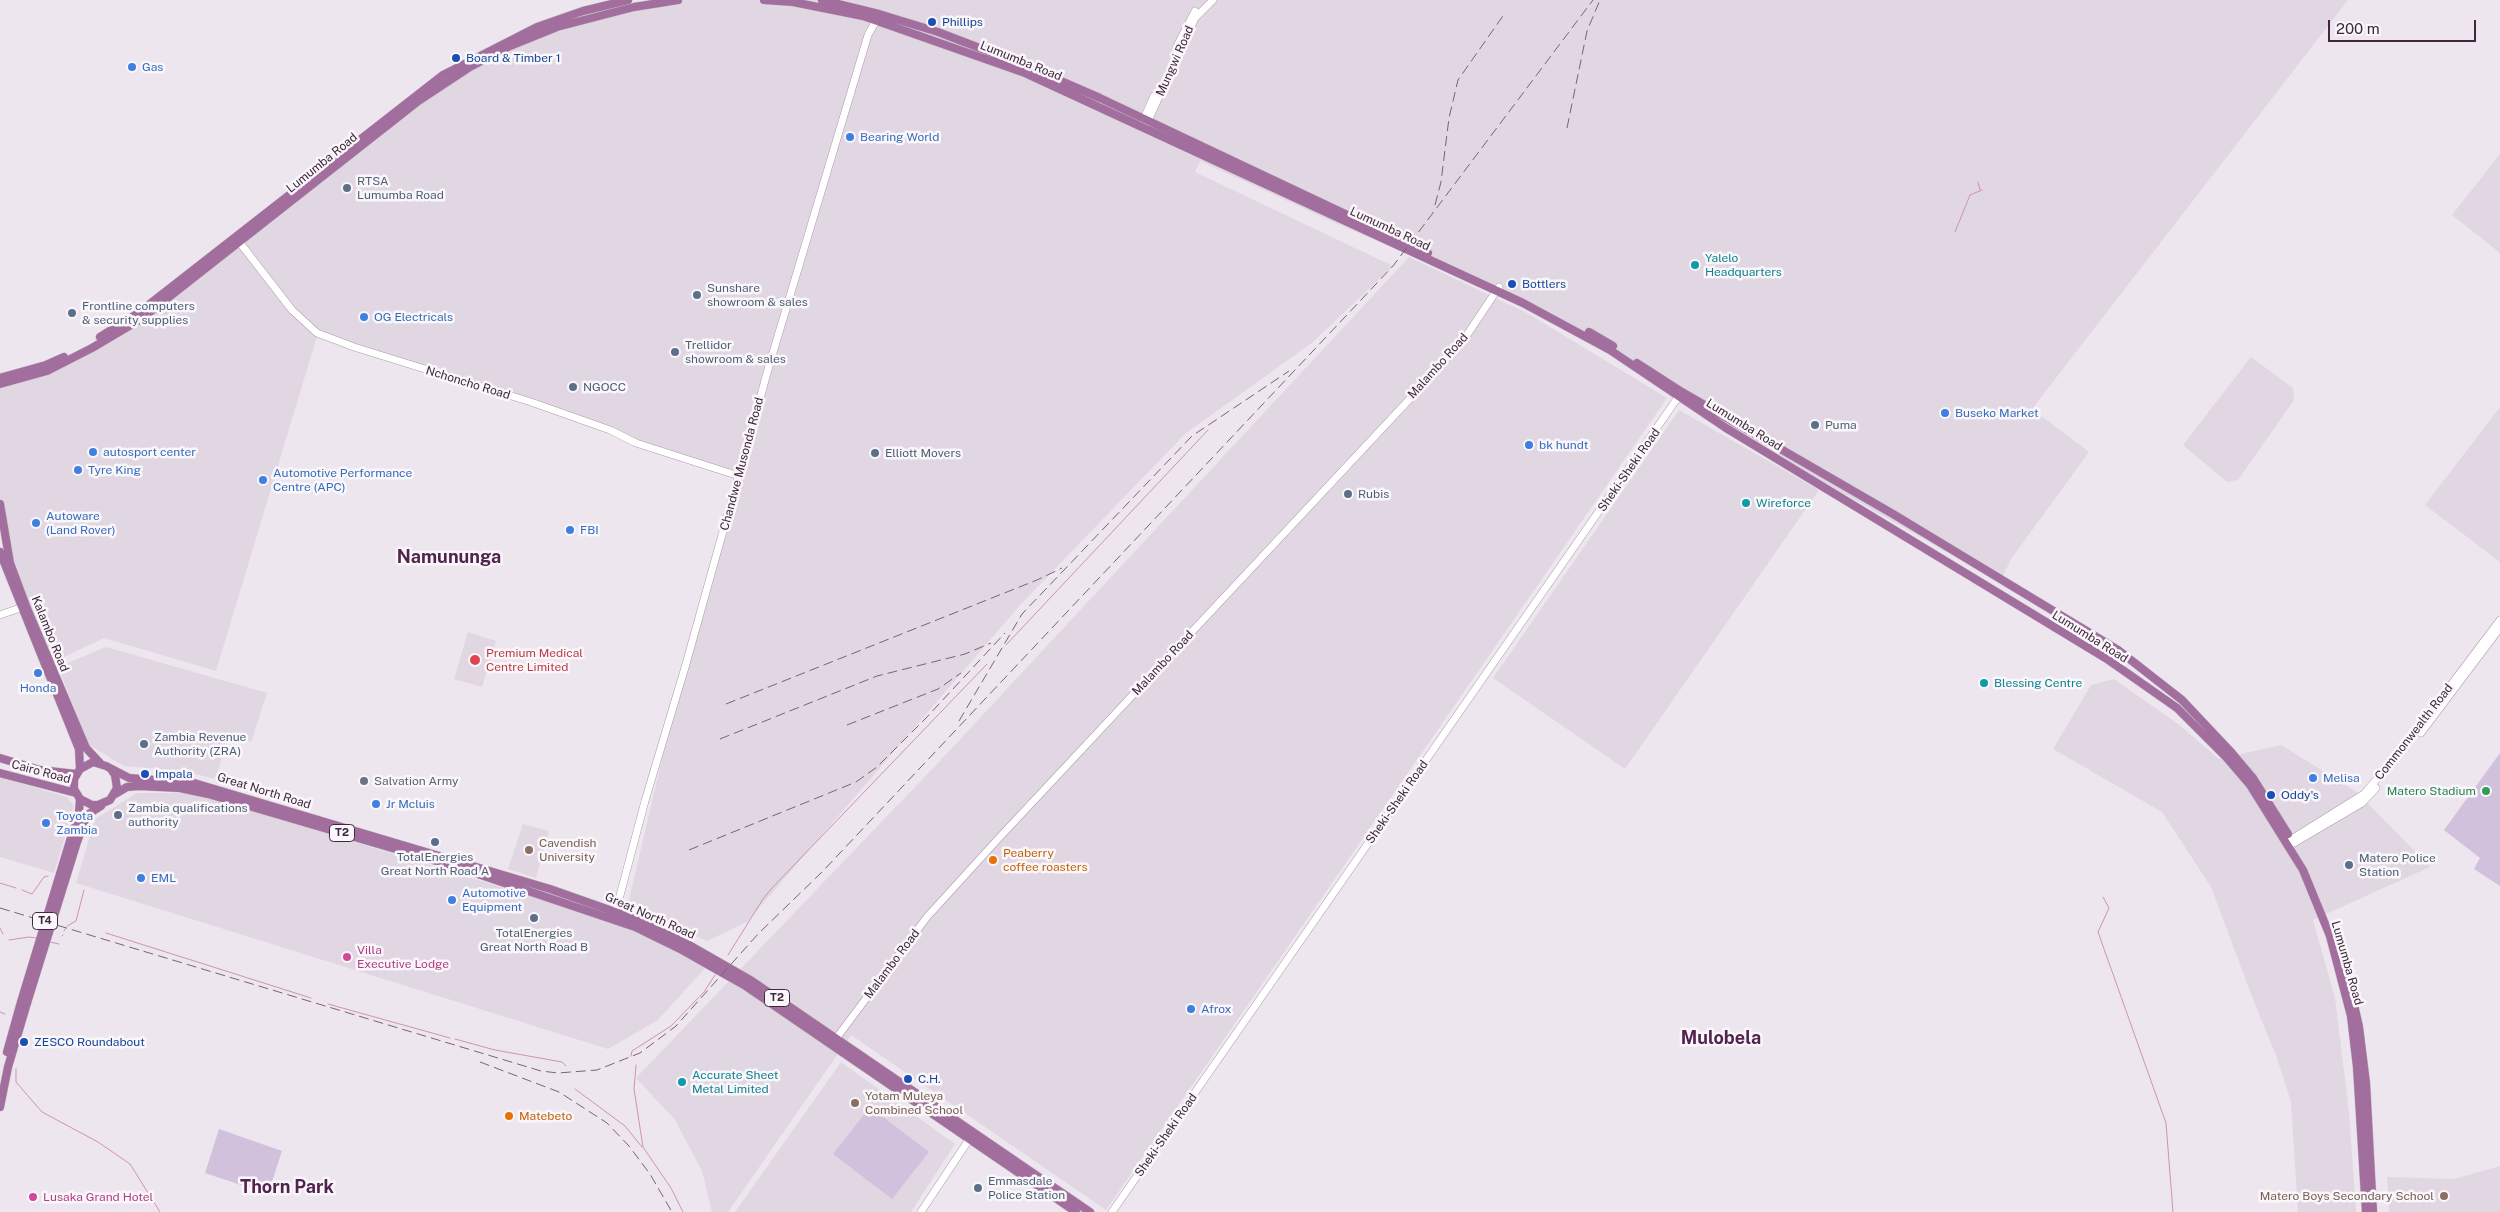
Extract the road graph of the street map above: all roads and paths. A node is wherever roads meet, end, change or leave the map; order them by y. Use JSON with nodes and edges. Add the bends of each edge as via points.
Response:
{"nodes":[{"id":1,"x":628,"y":0,"type":"edge"},
{"id":2,"x":678,"y":0,"type":"edge"},
{"id":3,"x":764,"y":0,"type":"edge"},
{"id":4,"x":822,"y":0,"type":"edge"},
{"id":5,"x":1206,"y":0,"type":"edge"},
{"id":6,"x":1213,"y":0,"type":"edge"},
{"id":7,"x":793,"y":1,"type":"edge"},
{"id":8,"x":878,"y":17,"type":"junction"},
{"id":9,"x":1144,"y":124,"type":"junction"},
{"id":10,"x":237,"y":240,"type":"junction"},
{"id":11,"x":1498,"y":289,"type":"junction"},
{"id":12,"x":0,"y":378,"type":"edge"},
{"id":13,"x":0,"y":384,"type":"edge"},
{"id":14,"x":1681,"y":395,"type":"junction"},
{"id":15,"x":739,"y":476,"type":"junction"},
{"id":16,"x":0,"y":504,"type":"edge"},
{"id":17,"x":0,"y":512,"type":"edge"},
{"id":18,"x":0,"y":552,"type":"edge"},
{"id":19,"x":24,"y":606,"type":"junction"},
{"id":20,"x":0,"y":615,"type":"edge"},
{"id":21,"x":2500,"y":620,"type":"edge"},
{"id":22,"x":2500,"y":628,"type":"edge"},
{"id":23,"x":0,"y":758,"type":"edge"},
{"id":24,"x":100,"y":763,"type":"junction"},
{"id":25,"x":111,"y":769,"type":"junction"},
{"id":26,"x":78,"y":772,"type":"junction"},
{"id":27,"x":0,"y":773,"type":"edge"},
{"id":28,"x":114,"y":794,"type":"junction"},
{"id":29,"x":78,"y":796,"type":"junction"},
{"id":30,"x":105,"y":803,"type":"junction"},
{"id":31,"x":74,"y":842,"type":"junction"},
{"id":32,"x":2290,"y":843,"type":"junction"},
{"id":33,"x":615,"y":915,"type":"junction"},
{"id":34,"x":24,"y":1002,"type":"junction"},
{"id":35,"x":834,"y":1041,"type":"junction"},
{"id":36,"x":0,"y":1081,"type":"edge"},
{"id":37,"x":0,"y":1107,"type":"edge"},
{"id":38,"x":972,"y":1136,"type":"junction"},
{"id":39,"x":921,"y":1212,"type":"edge"},
{"id":40,"x":1076,"y":1212,"type":"edge"},
{"id":41,"x":1090,"y":1212,"type":"edge"},
{"id":42,"x":1112,"y":1212,"type":"edge"},
{"id":43,"x":2366,"y":1212,"type":"edge"},
{"id":44,"x":2373,"y":1212,"type":"edge"}],
"edges":[{"from":1,"to":10,"type":"main road","name":"Lumumba Road","via":[[537,27],[451,69]]},
{"from":2,"to":10,"type":"main road","name":"Lumumba Road","via":[[634,7],[557,27],[470,67],[417,102]]},
{"from":3,"to":7,"type":"main road","name":"Lumumba Road"},
{"from":4,"to":8,"type":"main road","name":"Lumumba Road"},
{"from":5,"to":9,"type":"street","name":"Mungwi Road","via":[[1190,17]]},
{"from":6,"to":9,"type":"street","name":"Mungwi Road","via":[[1194,18]]},
{"from":7,"to":8,"type":"main road","name":"Lumumba Road"},
{"from":8,"to":9,"type":"main road","name":"Lumumba Road","via":[[1025,73]]},
{"from":8,"to":15,"type":"street","name":"Chandwe Musonda Road","via":[[868,35]]},
{"from":9,"to":11,"type":"main road","name":"Lumumba Road"},
{"from":10,"to":12,"type":"main road","name":"Lumumba Road","via":[[101,337],[46,365]]},
{"from":10,"to":13,"type":"main road","name":"Lumumba Road","via":[[141,319],[47,371]]},
{"from":10,"to":15,"type":"street","name":"Nchoncho Road","via":[[292,310],[317,333],[532,402],[655,450]]},
{"from":11,"to":14,"type":"main road","name":"Lumumba Road","via":[[1599,343]]},
{"from":11,"to":35,"type":"street","name":"Malambo Road","via":[[1472,328],[1435,372],[928,917]]},
{"from":14,"to":32,"type":"main road","name":"Lumumba Road","via":[[2099,654],[2177,708],[2250,784]]},
{"from":14,"to":32,"type":"main road","name":"Lumumba Road","via":[[1893,514],[2118,650],[2182,700],[2232,752],[2253,778]]},
{"from":14,"to":42,"type":"street","name":"Sheki-Sheki Road"},
{"from":15,"to":33,"type":"street","name":"Chandwe Musonda Road"},
{"from":16,"to":17,"type":"main road","name":"Kalambo Road"},
{"from":17,"to":19,"type":"main road","name":"Kalambo Road","via":[[10,563]]},
{"from":18,"to":19,"type":"main road","name":"Kalambo Road"},
{"from":19,"to":20,"type":"street"},
{"from":19,"to":24,"type":"main road","name":"Kalambo Road","via":[[86,748]]},
{"from":19,"to":26,"type":"main road","name":"Kalambo Road","via":[[80,749]]},
{"from":21,"to":32,"type":"street","name":"Commonwealth Road","via":[[2404,747],[2364,794]]},
{"from":22,"to":32,"type":"street","name":"Commonwealth Road","via":[[2448,699],[2369,796]]},
{"from":23,"to":26,"type":"main road","name":"Cairo Road","via":[[40,770]]},
{"from":24,"to":25,"type":"main road"},
{"from":24,"to":26,"type":"main road","via":[[93,762]]},
{"from":25,"to":28,"type":"main road","via":[[117,781]]},
{"from":25,"to":33,"type":"main road","name":"Great North Road","number":"T2","via":[[129,778],[181,781],[226,791]]},
{"from":26,"to":29,"type":"main road","via":[[74,784]]},
{"from":27,"to":29,"type":"main road","name":"Cairo Road"},
{"from":28,"to":30,"type":"main road"},
{"from":28,"to":33,"type":"main road","name":"Great North Road","number":"T2","via":[[127,787],[139,786],[180,788],[208,794]]},
{"from":29,"to":30,"type":"main road","via":[[92,805]]},
{"from":29,"to":31,"type":"main road","number":"T4","via":[[79,815]]},
{"from":30,"to":31,"type":"main road","number":"T4","via":[[89,813]]},
{"from":31,"to":34,"type":"main road","number":"T4","bridge":true},
{"from":32,"to":43,"type":"main road","name":"Lumumba Road","via":[[2330,936],[2343,978],[2357,1067]]},
{"from":32,"to":44,"type":"main road","name":"Lumumba Road","via":[[2312,878],[2333,930],[2359,1027],[2366,1083]]},
{"from":33,"to":35,"type":"main road","name":"Great North Road","number":"T2","via":[[713,966]]},
{"from":34,"to":36,"type":"main road","number":"T4"},
{"from":34,"to":37,"type":"main road","number":"T4"},
{"from":35,"to":38,"type":"main road","name":"Great North Road","number":"T2"},
{"from":38,"to":39,"type":"street"},
{"from":38,"to":40,"type":"main road","name":"Great North Road","number":"T2"},
{"from":38,"to":41,"type":"main road","name":"Great North Road","number":"T2"}]}
